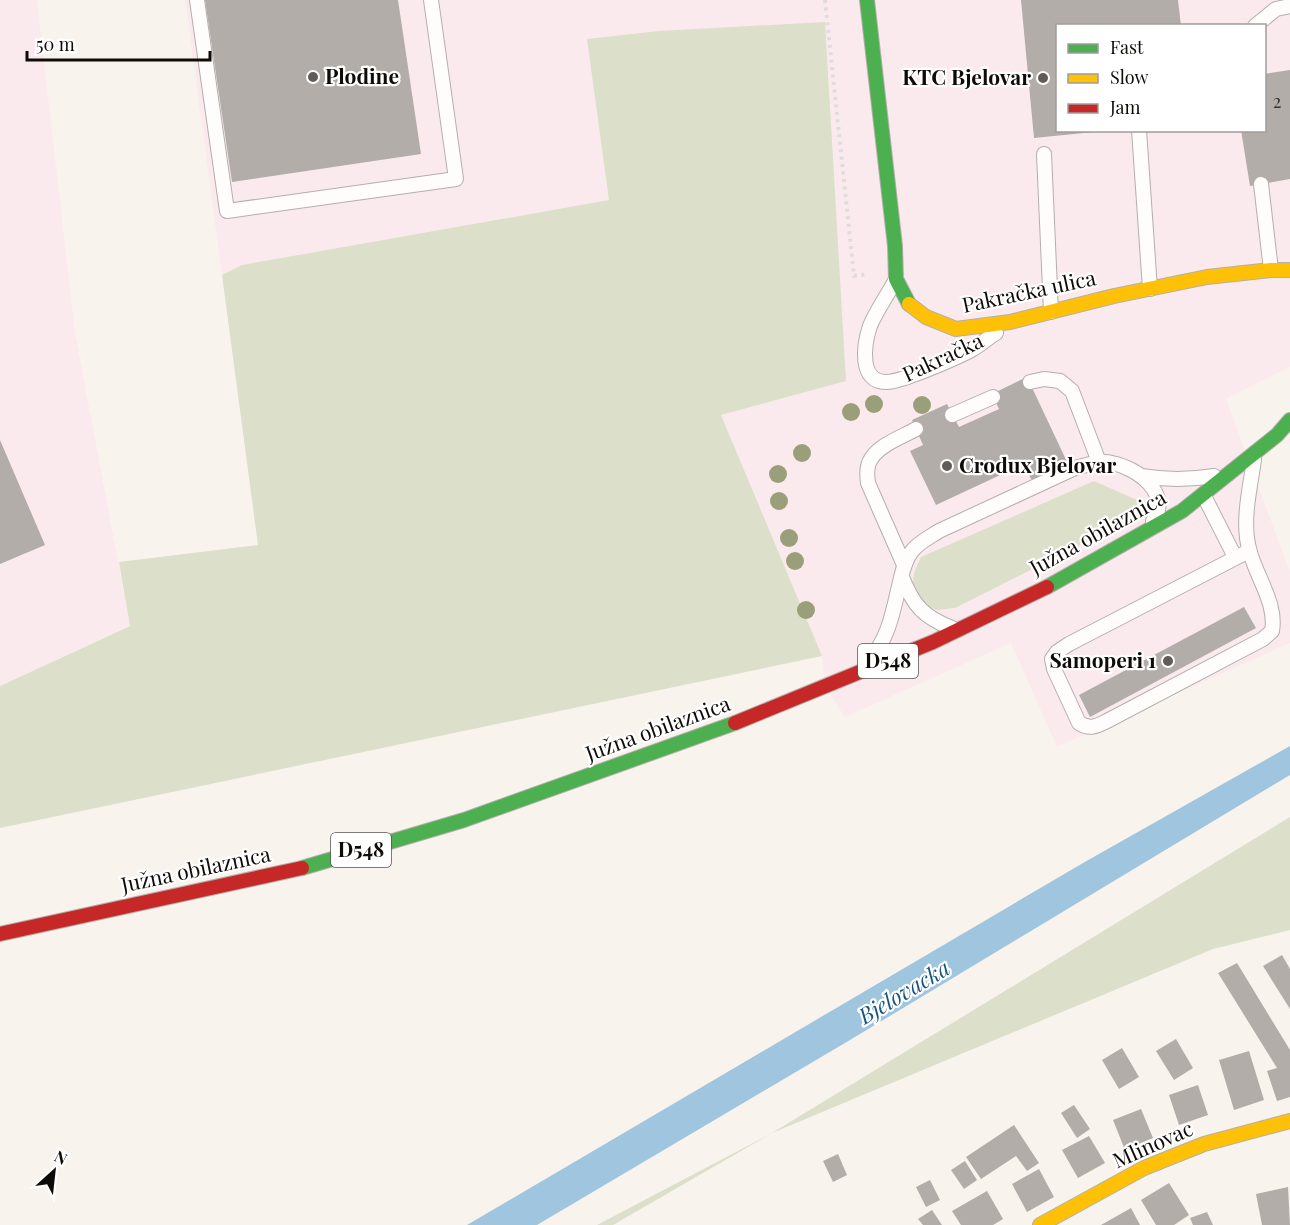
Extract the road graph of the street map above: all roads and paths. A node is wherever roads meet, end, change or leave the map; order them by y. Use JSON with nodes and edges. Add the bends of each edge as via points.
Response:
{"nodes":[{"id":1,"x":197,"y":0,"type":"edge"},
{"id":2,"x":431,"y":0,"type":"edge"},
{"id":3,"x":825,"y":0,"type":"edge"},
{"id":4,"x":867,"y":0,"type":"edge"},
{"id":5,"x":1290,"y":6,"type":"edge"},
{"id":6,"x":1257,"y":24,"type":"edge"},
{"id":7,"x":1139,"y":132,"type":"edge"},
{"id":8,"x":1044,"y":154,"type":"dead end"},
{"id":9,"x":1261,"y":184,"type":"dead end"},
{"id":10,"x":1271,"y":270,"type":"junction"},
{"id":11,"x":1290,"y":270,"type":"edge"},
{"id":12,"x":872,"y":274,"type":"dead end"},
{"id":13,"x":896,"y":279,"type":"junction"},
{"id":14,"x":1150,"y":289,"type":"junction"},
{"id":15,"x":1051,"y":312,"type":"junction"},
{"id":16,"x":1010,"y":322,"type":"junction"},
{"id":17,"x":1030,"y":382,"type":"dead end"},
{"id":18,"x":993,"y":397,"type":"dead end"},
{"id":19,"x":952,"y":415,"type":"dead end"},
{"id":20,"x":1290,"y":420,"type":"edge"},
{"id":21,"x":916,"y":429,"type":"dead end"},
{"id":22,"x":1283,"y":433,"type":"edge"},
{"id":23,"x":1256,"y":452,"type":"junction"},
{"id":24,"x":1100,"y":462,"type":"junction"},
{"id":25,"x":1233,"y":472,"type":"junction"},
{"id":26,"x":1139,"y":476,"type":"junction"},
{"id":27,"x":1204,"y":496,"type":"junction"},
{"id":28,"x":1147,"y":531,"type":"junction"},
{"id":29,"x":1249,"y":551,"type":"junction"},
{"id":30,"x":1235,"y":557,"type":"junction"},
{"id":31,"x":903,"y":571,"type":"junction"},
{"id":32,"x":957,"y":630,"type":"junction"},
{"id":33,"x":856,"y":674,"type":"junction"},
{"id":34,"x":0,"y":934,"type":"edge"},
{"id":35,"x":1290,"y":1121,"type":"edge"},
{"id":36,"x":1040,"y":1225,"type":"edge"}],
"edges":[{"from":1,"to":2,"type":"lane","via":[[227,211],[456,180]]},
{"from":3,"to":12,"type":"path","via":[[854,276]]},
{"from":4,"to":13,"type":"main road","name":"Pakračka ulica"},
{"from":5,"to":6,"type":"lane","via":[[1276,9]]},
{"from":7,"to":14,"type":"lane"},
{"from":8,"to":15,"type":"lane"},
{"from":9,"to":10,"type":"lane"},
{"from":10,"to":11,"type":"main road","name":"Pakračka ulica"},
{"from":10,"to":14,"type":"main road","name":"Pakračka ulica","via":[[1207,277]]},
{"from":13,"to":16,"type":"main road","name":"Pakračka ulica","via":[[906,302],[926,317],[956,329]]},
{"from":13,"to":16,"type":"lane","name":"Pakračka","via":[[871,324],[865,345],[865,367],[877,381],[888,383],[915,375],[973,349]]},
{"from":14,"to":15,"type":"main road","name":"Pakračka ulica"},
{"from":15,"to":16,"type":"main road","name":"Pakračka ulica"},
{"from":17,"to":24,"type":"lane","via":[[1059,381],[1072,391]]},
{"from":18,"to":19,"type":"lane"},
{"from":20,"to":22,"type":"main road","name":"Južna obilaznica","number":"D548"},
{"from":21,"to":31,"type":"lane","via":[[883,447],[871,459],[867,472]]},
{"from":22,"to":23,"type":"main road","name":"Južna obilaznica","number":"D548"},
{"from":23,"to":25,"type":"main road","name":"Južna obilaznica","number":"D548"},
{"from":23,"to":29,"type":"lane","via":[[1248,502]]},
{"from":24,"to":26,"type":"lane","via":[[1112,463]]},
{"from":24,"to":31,"type":"lane","via":[[1075,468],[939,531],[912,551]]},
{"from":25,"to":26,"type":"lane","via":[[1187,480]]},
{"from":25,"to":27,"type":"main road","name":"Južna obilaznica","number":"D548"},
{"from":26,"to":28,"type":"lane","via":[[1158,496],[1156,516]]},
{"from":27,"to":28,"type":"main road","name":"Južna obilaznica","number":"D548"},
{"from":27,"to":30,"type":"lane"},
{"from":28,"to":32,"type":"main road","name":"Južna obilaznica","number":"D548","via":[[1061,580]]},
{"from":29,"to":30,"type":"lane"},
{"from":29,"to":30,"type":"lane","via":[[1272,608],[1272,631],[1107,721],[1093,727],[1079,723],[1054,669],[1052,659],[1057,652]]},
{"from":31,"to":32,"type":"lane","via":[[910,597],[922,613]]},
{"from":31,"to":33,"type":"lane","via":[[886,632],[875,653]]},
{"from":32,"to":33,"type":"main road","name":"Južna obilaznica","number":"D548"},
{"from":33,"to":34,"type":"main road","name":"Južna obilaznica","number":"D548","via":[[712,733],[464,820],[283,873]]},
{"from":35,"to":36,"type":"main road","name":"Mlinovac","via":[[1204,1144],[1144,1168]]}]}
